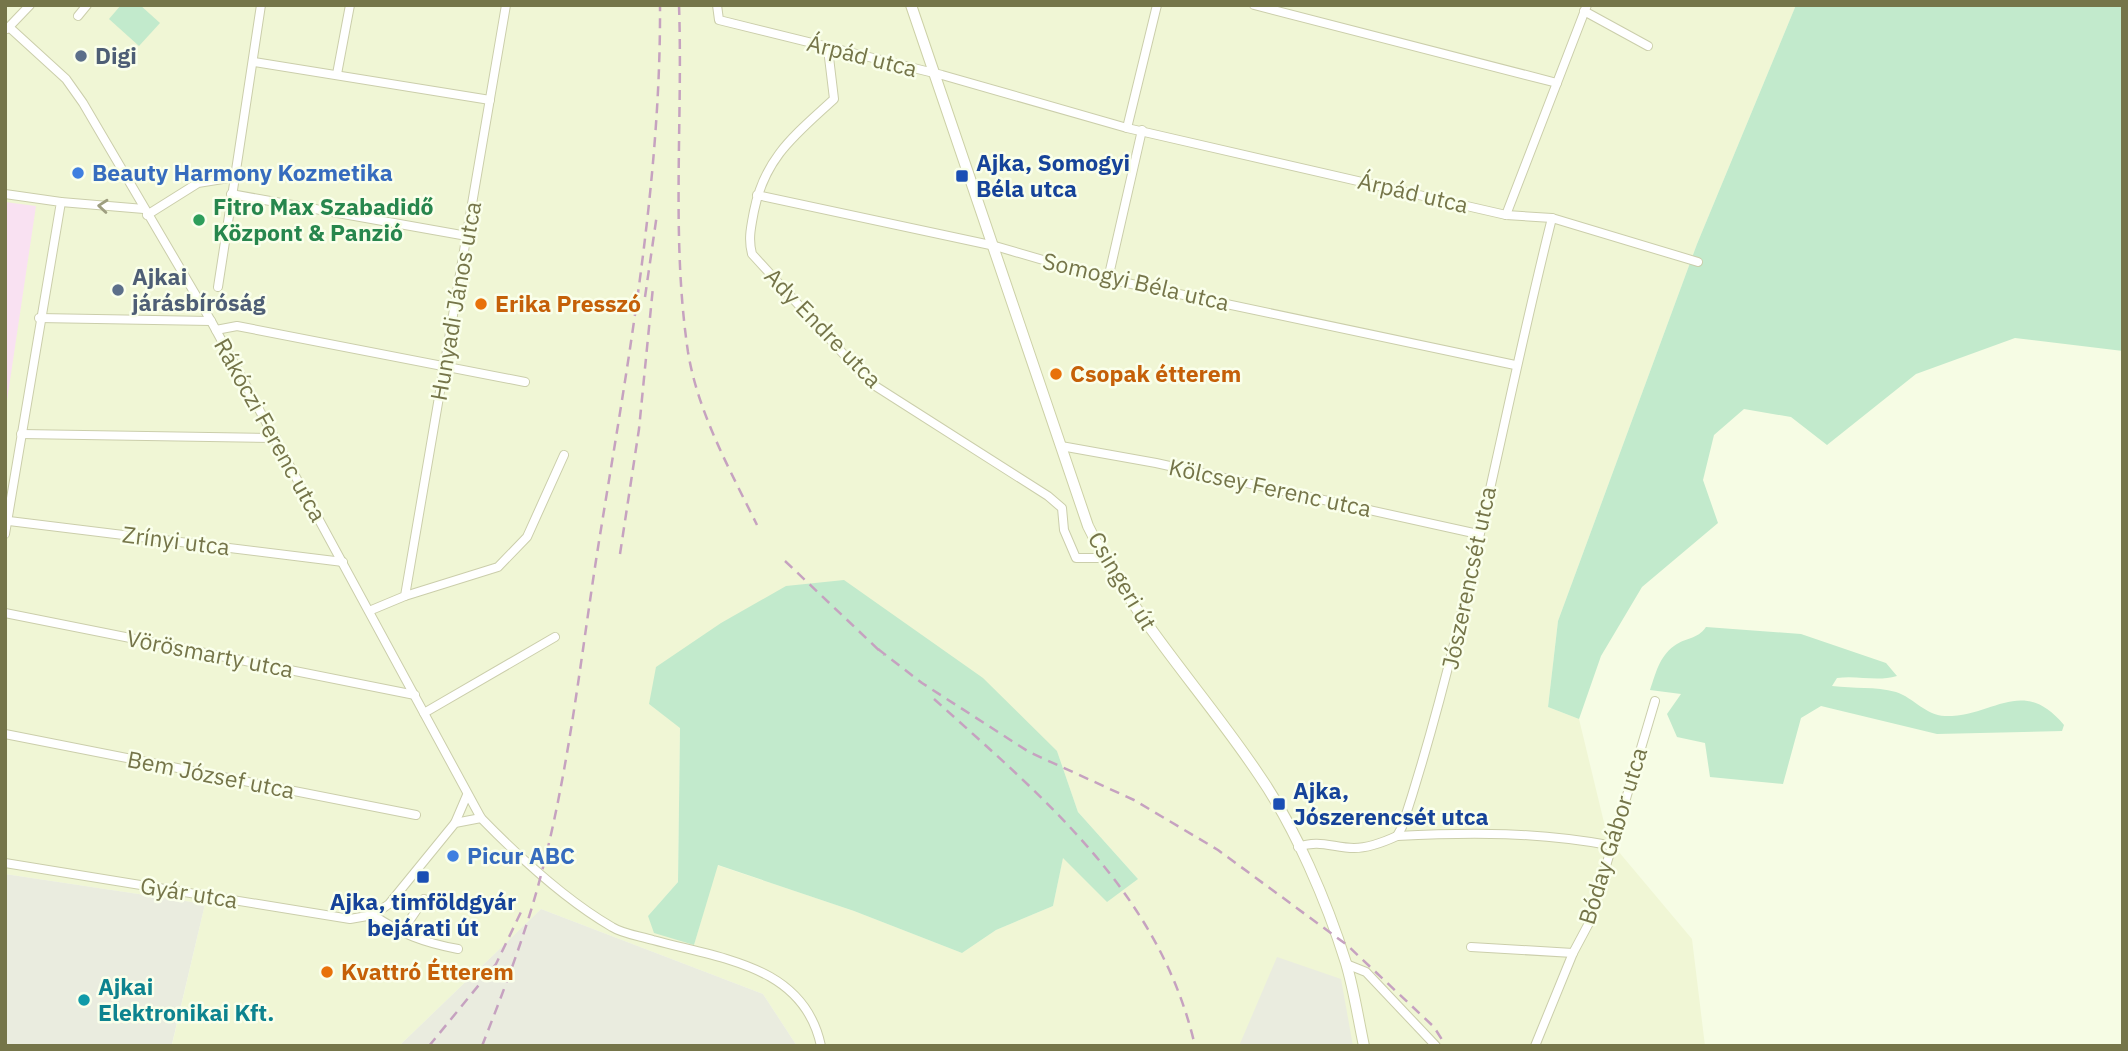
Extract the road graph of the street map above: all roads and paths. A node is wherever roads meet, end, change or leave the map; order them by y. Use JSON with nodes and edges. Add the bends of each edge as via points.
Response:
{"nodes":[{"id":1,"x":30,"y":5,"type":"edge"},
{"id":2,"x":88,"y":5,"type":"edge"},
{"id":3,"x":261,"y":5,"type":"edge"},
{"id":4,"x":350,"y":5,"type":"edge"},
{"id":5,"x":506,"y":5,"type":"edge"},
{"id":6,"x":717,"y":5,"type":"edge"},
{"id":7,"x":911,"y":5,"type":"edge"},
{"id":8,"x":1157,"y":5,"type":"edge"},
{"id":9,"x":1254,"y":5,"type":"edge"},
{"id":10,"x":1585,"y":8,"type":"edge"},
{"id":11,"x":1290,"y":9,"type":"edge"},
{"id":12,"x":78,"y":16,"type":"dead end"},
{"id":13,"x":7,"y":29,"type":"edge"},
{"id":14,"x":1648,"y":46,"type":"dead end"},
{"id":15,"x":828,"y":48,"type":"junction"},
{"id":16,"x":254,"y":62,"type":"junction"},
{"id":17,"x":936,"y":74,"type":"junction"},
{"id":18,"x":337,"y":75,"type":"junction"},
{"id":19,"x":1557,"y":83,"type":"junction"},
{"id":20,"x":490,"y":100,"type":"junction"},
{"id":21,"x":1127,"y":128,"type":"junction"},
{"id":22,"x":1142,"y":130,"type":"junction"},
{"id":23,"x":235,"y":177,"type":"junction"},
{"id":24,"x":5,"y":194,"type":"edge"},
{"id":25,"x":231,"y":194,"type":"junction"},
{"id":26,"x":757,"y":195,"type":"junction"},
{"id":27,"x":61,"y":202,"type":"junction"},
{"id":28,"x":146,"y":212,"type":"junction"},
{"id":29,"x":1506,"y":215,"type":"junction"},
{"id":30,"x":1552,"y":218,"type":"junction"},
{"id":31,"x":467,"y":236,"type":"junction"},
{"id":32,"x":995,"y":246,"type":"junction"},
{"id":33,"x":1698,"y":262,"type":"dead end"},
{"id":34,"x":1108,"y":279,"type":"junction"},
{"id":35,"x":218,"y":287,"type":"dead end"},
{"id":36,"x":39,"y":318,"type":"junction"},
{"id":37,"x":211,"y":321,"type":"junction"},
{"id":38,"x":216,"y":330,"type":"junction"},
{"id":39,"x":1515,"y":365,"type":"junction"},
{"id":40,"x":445,"y":367,"type":"junction"},
{"id":41,"x":526,"y":382,"type":"dead end"},
{"id":42,"x":21,"y":434,"type":"junction"},
{"id":43,"x":276,"y":438,"type":"junction"},
{"id":44,"x":1061,"y":446,"type":"junction"},
{"id":45,"x":564,"y":455,"type":"dead end"},
{"id":46,"x":9,"y":521,"type":"junction"},
{"id":47,"x":5,"y":534,"type":"edge"},
{"id":48,"x":1478,"y":534,"type":"junction"},
{"id":49,"x":1103,"y":558,"type":"junction"},
{"id":50,"x":343,"y":562,"type":"junction"},
{"id":51,"x":405,"y":596,"type":"junction"},
{"id":52,"x":369,"y":611,"type":"junction"},
{"id":53,"x":5,"y":613,"type":"edge"},
{"id":54,"x":555,"y":637,"type":"dead end"},
{"id":55,"x":415,"y":695,"type":"junction"},
{"id":56,"x":1655,"y":701,"type":"dead end"},
{"id":57,"x":424,"y":713,"type":"junction"},
{"id":58,"x":5,"y":734,"type":"edge"},
{"id":59,"x":467,"y":795,"type":"junction"},
{"id":60,"x":416,"y":815,"type":"dead end"},
{"id":61,"x":481,"y":818,"type":"junction"},
{"id":62,"x":455,"y":823,"type":"junction"},
{"id":63,"x":1397,"y":836,"type":"junction"},
{"id":64,"x":1614,"y":846,"type":"junction"},
{"id":65,"x":1298,"y":847,"type":"junction"},
{"id":66,"x":5,"y":863,"type":"edge"},
{"id":67,"x":424,"y":898,"type":"dead end"},
{"id":68,"x":373,"y":915,"type":"junction"},
{"id":69,"x":401,"y":933,"type":"junction"},
{"id":70,"x":1471,"y":947,"type":"dead end"},
{"id":71,"x":457,"y":949,"type":"dead end"},
{"id":72,"x":1573,"y":953,"type":"junction"},
{"id":73,"x":1346,"y":964,"type":"junction"},
{"id":74,"x":821,"y":1046,"type":"edge"},
{"id":75,"x":1364,"y":1046,"type":"edge"},
{"id":76,"x":1436,"y":1046,"type":"edge"},
{"id":77,"x":1535,"y":1046,"type":"edge"}],
"edges":[{"from":1,"to":13,"type":"street"},
{"from":2,"to":12,"type":"street"},
{"from":3,"to":16,"type":"street"},
{"from":4,"to":18,"type":"street"},
{"from":5,"to":20,"type":"street","name":"Hunyadi János utca"},
{"from":6,"to":15,"type":"street","name":"Árpád utca","via":[[719,20]]},
{"from":7,"to":17,"type":"main road","name":"Csingeri út"},
{"from":8,"to":21,"type":"street"},
{"from":9,"to":11,"type":"street"},
{"from":10,"to":14,"type":"street"},
{"from":10,"to":19,"type":"street"},
{"from":11,"to":19,"type":"street"},
{"from":13,"to":28,"type":"street","name":"Rákóczi Ferenc utca","via":[[66,79]]},
{"from":15,"to":17,"type":"street","name":"Árpád utca"},
{"from":15,"to":26,"type":"street","name":"Ady Endre utca","via":[[834,99],[772,161]]},
{"from":16,"to":18,"type":"street"},
{"from":16,"to":23,"type":"street"},
{"from":17,"to":21,"type":"street","name":"Árpád utca"},
{"from":17,"to":32,"type":"main road","name":"Csingeri út"},
{"from":18,"to":20,"type":"street"},
{"from":19,"to":29,"type":"street"},
{"from":20,"to":31,"type":"street","name":"Hunyadi János utca"},
{"from":21,"to":22,"type":"street","name":"Árpád utca"},
{"from":22,"to":29,"type":"street","name":"Árpád utca"},
{"from":22,"to":34,"type":"street"},
{"from":23,"to":25,"type":"street"},
{"from":23,"to":28,"type":"street","via":[[198,183]]},
{"from":24,"to":27,"type":"street"},
{"from":25,"to":31,"type":"street"},
{"from":25,"to":35,"type":"street"},
{"from":26,"to":32,"type":"street","name":"Somogyi Béla utca"},
{"from":26,"to":49,"type":"street","name":"Ady Endre utca","via":[[749,240],[752,254],[845,357],[869,382],[1048,495],[1062,508],[1064,530],[1076,558]]},
{"from":28,"to":27,"type":"street","one_way":true},
{"from":27,"to":36,"type":"street"},
{"from":28,"to":37,"type":"street","name":"Rákóczi Ferenc utca"},
{"from":29,"to":30,"type":"street","name":"Árpád utca"},
{"from":30,"to":33,"type":"street","name":"Árpád utca"},
{"from":30,"to":39,"type":"street","name":"Jószerencsét utca"},
{"from":31,"to":40,"type":"street","name":"Hunyadi János utca"},
{"from":32,"to":34,"type":"street","name":"Somogyi Béla utca"},
{"from":32,"to":44,"type":"main road","name":"Csingeri út"},
{"from":34,"to":39,"type":"street","name":"Somogyi Béla utca"},
{"from":36,"to":37,"type":"street"},
{"from":36,"to":42,"type":"street"},
{"from":37,"to":38,"type":"street","name":"Rákóczi Ferenc utca"},
{"from":38,"to":40,"type":"street","via":[[237,326]]},
{"from":38,"to":43,"type":"street","name":"Rákóczi Ferenc utca"},
{"from":39,"to":48,"type":"street","name":"Jószerencsét utca"},
{"from":40,"to":41,"type":"street"},
{"from":40,"to":51,"type":"street","name":"Hunyadi János utca"},
{"from":42,"to":43,"type":"street"},
{"from":42,"to":46,"type":"street"},
{"from":43,"to":50,"type":"street","name":"Rákóczi Ferenc utca"},
{"from":44,"to":48,"type":"street","name":"Kölcsey Ferenc utca"},
{"from":44,"to":49,"type":"main road","name":"Csingeri út"},
{"from":45,"to":51,"type":"street","via":[[527,537],[498,566]]},
{"from":46,"to":47,"type":"street"},
{"from":46,"to":50,"type":"street","name":"Zrínyi utca"},
{"from":48,"to":63,"type":"street","name":"Jószerencsét utca","via":[[1444,693]]},
{"from":49,"to":65,"type":"main road","name":"Csingeri út","via":[[1165,651],[1261,776]]},
{"from":50,"to":52,"type":"street","name":"Rákóczi Ferenc utca"},
{"from":51,"to":52,"type":"street"},
{"from":52,"to":55,"type":"street","name":"Rákóczi Ferenc utca"},
{"from":53,"to":55,"type":"street","name":"Vörösmarty utca"},
{"from":54,"to":57,"type":"street"},
{"from":55,"to":57,"type":"street","name":"Rákóczi Ferenc utca"},
{"from":56,"to":64,"type":"street","name":"Bóday Gábor utca"},
{"from":57,"to":59,"type":"street","name":"Rákóczi Ferenc utca"},
{"from":58,"to":60,"type":"street","name":"Bem József utca"},
{"from":59,"to":61,"type":"street","name":"Rákóczi Ferenc utca"},
{"from":59,"to":62,"type":"street"},
{"from":61,"to":62,"type":"street"},
{"from":61,"to":74,"type":"street","name":"Rákóczi Ferenc utca","via":[[537,870],[614,928],[769,973],[801,998],[817,1027]]},
{"from":62,"to":68,"type":"street","via":[[401,893]]},
{"from":63,"to":64,"type":"street","via":[[1503,832],[1557,835]]},
{"from":63,"to":65,"type":"street","via":[[1353,848],[1323,842]]},
{"from":64,"to":72,"type":"street","name":"Bóday Gábor utca","via":[[1589,923]]},
{"from":65,"to":73,"type":"main road","name":"Csingeri út"},
{"from":66,"to":68,"type":"street","name":"Gyár utca","via":[[350,919]]},
{"from":67,"to":69,"type":"street"},
{"from":68,"to":69,"type":"street"},
{"from":69,"to":71,"type":"street"},
{"from":70,"to":72,"type":"street"},
{"from":72,"to":77,"type":"street","name":"Bóday Gábor utca"},
{"from":73,"to":75,"type":"main road","name":"Csingeri út"},
{"from":73,"to":76,"type":"street","via":[[1366,972]]}]}
